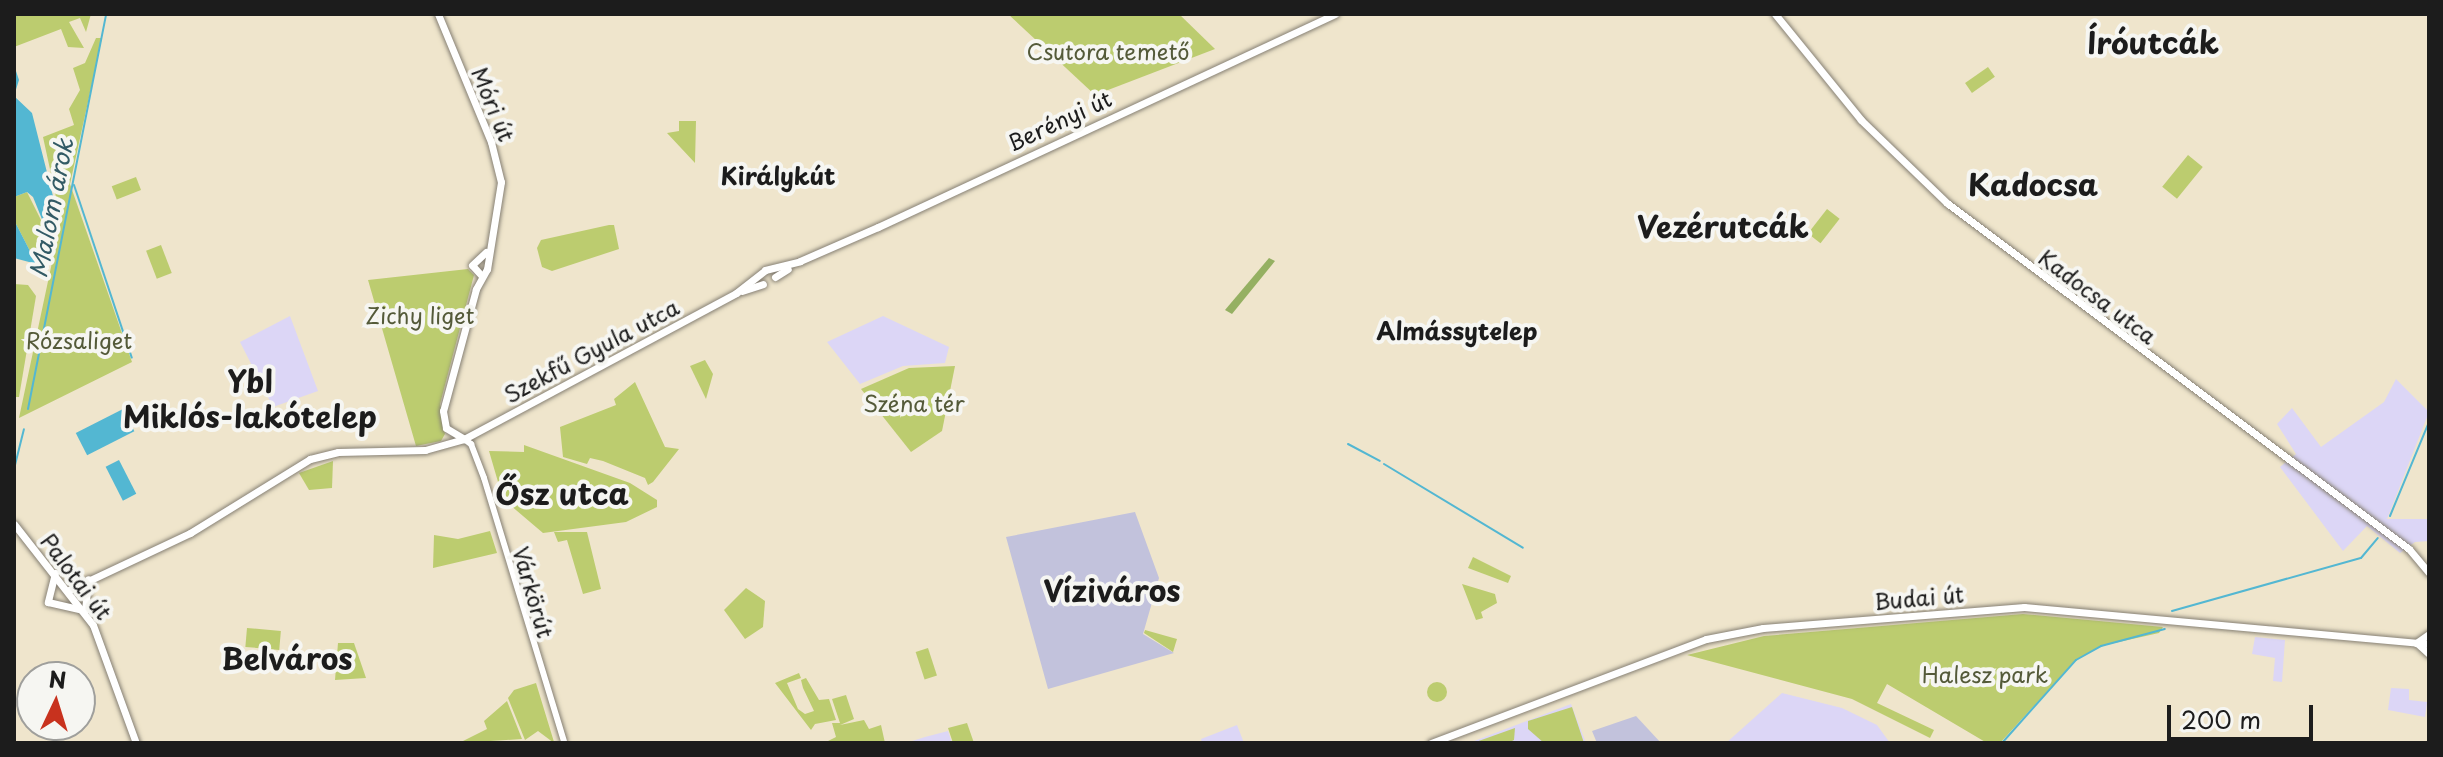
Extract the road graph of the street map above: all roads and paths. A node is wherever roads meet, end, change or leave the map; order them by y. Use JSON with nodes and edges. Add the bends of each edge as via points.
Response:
{"nodes":[{"id":1,"x":438,"y":14,"type":"edge"},
{"id":2,"x":1335,"y":14,"type":"edge"},
{"id":3,"x":1775,"y":14,"type":"edge"},
{"id":4,"x":483,"y":262,"type":"junction"},
{"id":5,"x":478,"y":274,"type":"junction"},
{"id":6,"x":774,"y":274,"type":"junction"},
{"id":7,"x":759,"y":276,"type":"junction"},
{"id":8,"x":763,"y":284,"type":"junction"},
{"id":9,"x":736,"y":293,"type":"junction"},
{"id":10,"x":464,"y":439,"type":"junction"},
{"id":11,"x":14,"y":524,"type":"edge"},
{"id":12,"x":55,"y":573,"type":"junction"},
{"id":13,"x":2429,"y":573,"type":"edge"},
{"id":14,"x":88,"y":579,"type":"junction"},
{"id":15,"x":69,"y":590,"type":"junction"},
{"id":16,"x":85,"y":612,"type":"junction"},
{"id":17,"x":2429,"y":634,"type":"edge"},
{"id":18,"x":2416,"y":643,"type":"junction"},
{"id":19,"x":2429,"y":644,"type":"edge"},
{"id":20,"x":2429,"y":654,"type":"edge"},
{"id":21,"x":564,"y":742,"type":"edge"},
{"id":22,"x":136,"y":743,"type":"edge"},
{"id":23,"x":1431,"y":743,"type":"edge"}],
"edges":[{"from":1,"to":4,"type":"main road","name":"Móri út","via":[[495,154],[501,182]]},
{"from":2,"to":6,"type":"main road","name":"Berényi út"},
{"from":3,"to":13,"type":"main road","name":"Kadocsa utca","via":[[1861,120],[1947,203],[2409,549]]},
{"from":4,"to":5,"type":"main road"},
{"from":4,"to":5,"type":"main road","via":[[472,265]]},
{"from":5,"to":10,"type":"main road","via":[[443,411],[446,428]]},
{"from":6,"to":7,"type":"main road","name":"Berényi út"},
{"from":6,"to":8,"type":"main road","name":"Berényi út","via":[[771,284]]},
{"from":7,"to":8,"type":"main road"},
{"from":7,"to":9,"type":"main road","name":"Szekfű Gyula utca"},
{"from":8,"to":9,"type":"main road","name":"Szekfű Gyula utca"},
{"from":9,"to":10,"type":"main road","name":"Szekfű Gyula utca"},
{"from":10,"to":14,"type":"main road","name":"Szekfű Gyula utca","via":[[417,451],[317,456],[200,525]]},
{"from":10,"to":21,"type":"street","name":"Várkörút"},
{"from":11,"to":12,"type":"main road","name":"Palotai út"},
{"from":12,"to":14,"type":"main road"},
{"from":12,"to":15,"type":"main road","name":"Palotai út"},
{"from":12,"to":16,"type":"main road","via":[[48,602]]},
{"from":14,"to":15,"type":"main road","name":"Szekfű Gyula utca"},
{"from":14,"to":16,"type":"main road"},
{"from":15,"to":16,"type":"main road","name":"Palotai út"},
{"from":16,"to":22,"type":"main road","name":"Palotai út","via":[[112,666]]},
{"from":17,"to":18,"type":"main road"},
{"from":18,"to":19,"type":"main road","name":"Budai út"},
{"from":18,"to":20,"type":"main road"},
{"from":18,"to":23,"type":"main road","name":"Budai út","via":[[2024,607],[1763,628],[1699,642]]}]}
